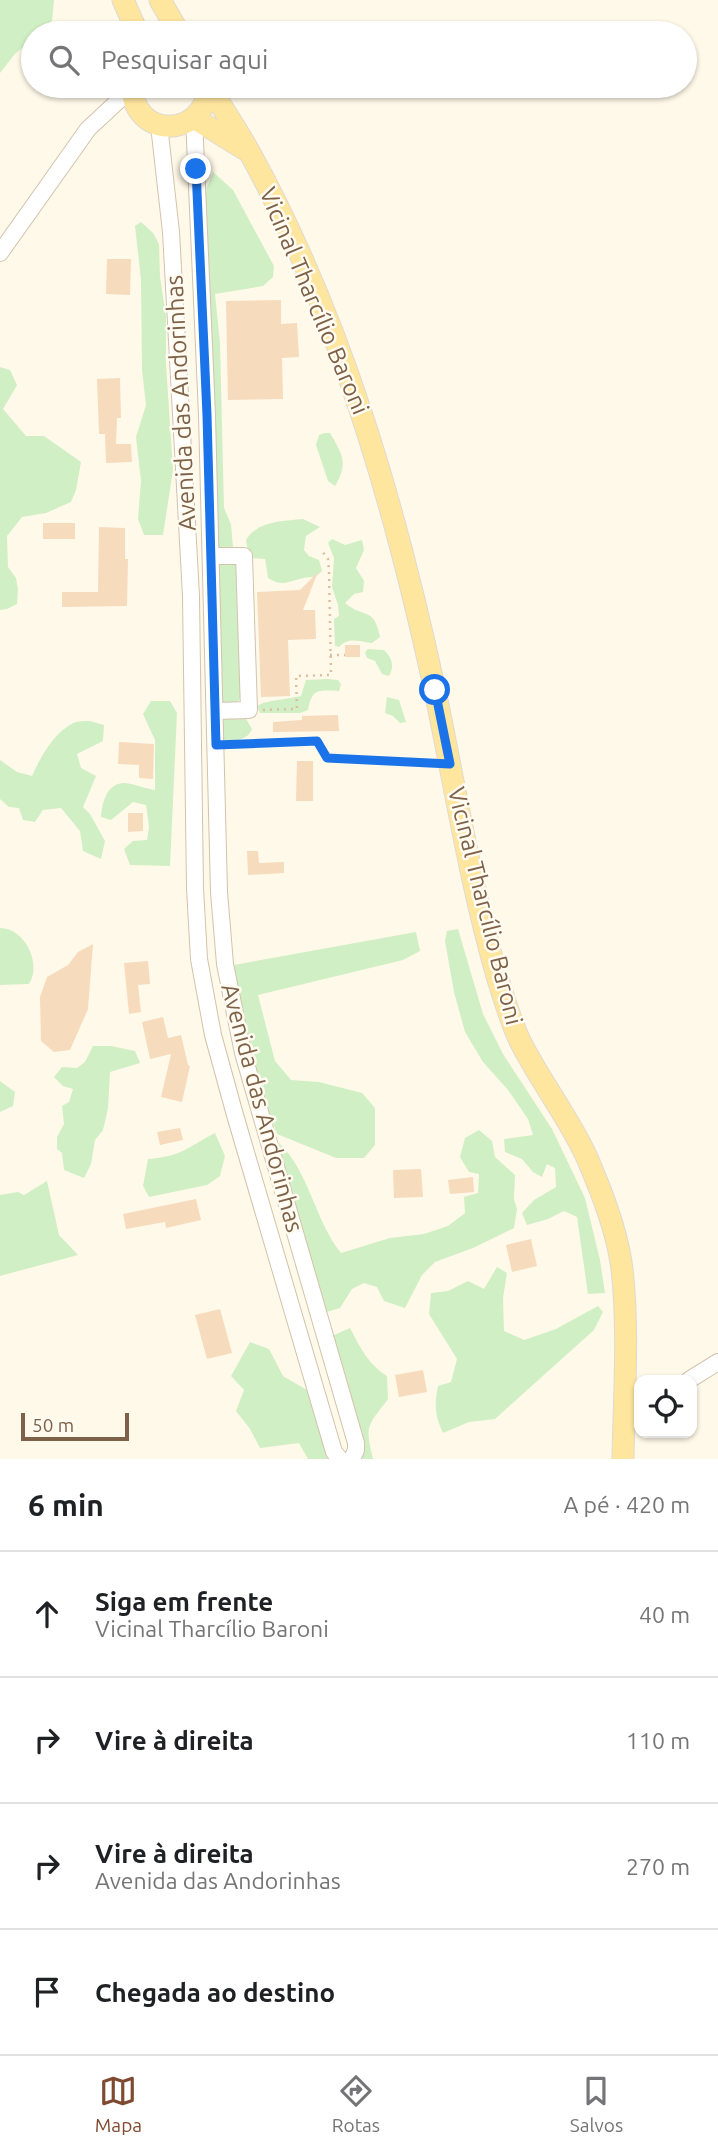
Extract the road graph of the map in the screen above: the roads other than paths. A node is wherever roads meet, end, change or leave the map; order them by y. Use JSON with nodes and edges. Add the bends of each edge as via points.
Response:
{"nodes":[{"id":1,"x":122,"y":0,"type":"edge"},
{"id":2,"x":160,"y":0,"type":"edge"},
{"id":3,"x":132,"y":21,"type":"edge"},
{"id":4,"x":172,"y":21,"type":"edge"},
{"id":5,"x":120,"y":98,"type":"edge"},
{"id":6,"x":134,"y":98,"type":"edge"},
{"id":7,"x":208,"y":98,"type":"edge"},
{"id":8,"x":216,"y":98,"type":"edge"},
{"id":9,"x":194,"y":118,"type":"junction"},
{"id":10,"x":159,"y":125,"type":"junction"},
{"id":11,"x":250,"y":153,"type":"junction"},
{"id":12,"x":0,"y":253,"type":"edge"},
{"id":13,"x":211,"y":556,"type":"junction"},
{"id":14,"x":215,"y":711,"type":"junction"},
{"id":15,"x":718,"y":1362,"type":"edge"},
{"id":16,"x":697,"y":1375,"type":"edge"},
{"id":17,"x":632,"y":1415,"type":"edge"},
{"id":18,"x":340,"y":1459,"type":"edge"},
{"id":19,"x":352,"y":1459,"type":"edge"},
{"id":20,"x":624,"y":1459,"type":"edge"}],
"edges":[{"from":1,"to":3,"type":"main road"},
{"from":2,"to":4,"type":"main road"},
{"from":5,"to":12,"type":"street","via":[[88,129]]},
{"from":6,"to":10,"type":"main road","via":[[139,111]]},
{"from":7,"to":9,"type":"main road"},
{"from":8,"to":11,"type":"main road","name":"Vicinal Tharcílio Baroni"},
{"from":9,"to":10,"type":"main road","via":[[172,127]]},
{"from":9,"to":11,"type":"main road"},
{"from":9,"to":13,"type":"street","name":"Avenida das Andorinhas"},
{"from":10,"to":18,"type":"street","name":"Avenida das Andorinhas","via":[[173,259],[191,596],[199,959],[235,1115],[334,1452]]},
{"from":11,"to":17,"type":"main road","name":"Vicinal Tharcílio Baroni","via":[[334,334],[370,436],[404,558],[498,976],[520,1041],[592,1168],[612,1224],[621,1266]]},
{"from":13,"to":14,"type":"street","name":"Avenida das Andorinhas"},
{"from":13,"to":14,"type":"street","via":[[244,556],[250,710]]},
{"from":14,"to":19,"type":"street","name":"Avenida das Andorinhas","via":[[225,964],[243,1053],[356,1443]]},
{"from":15,"to":16,"type":"street"},
{"from":17,"to":20,"type":"main road","name":"Vicinal Tharcílio Baroni"}]}
